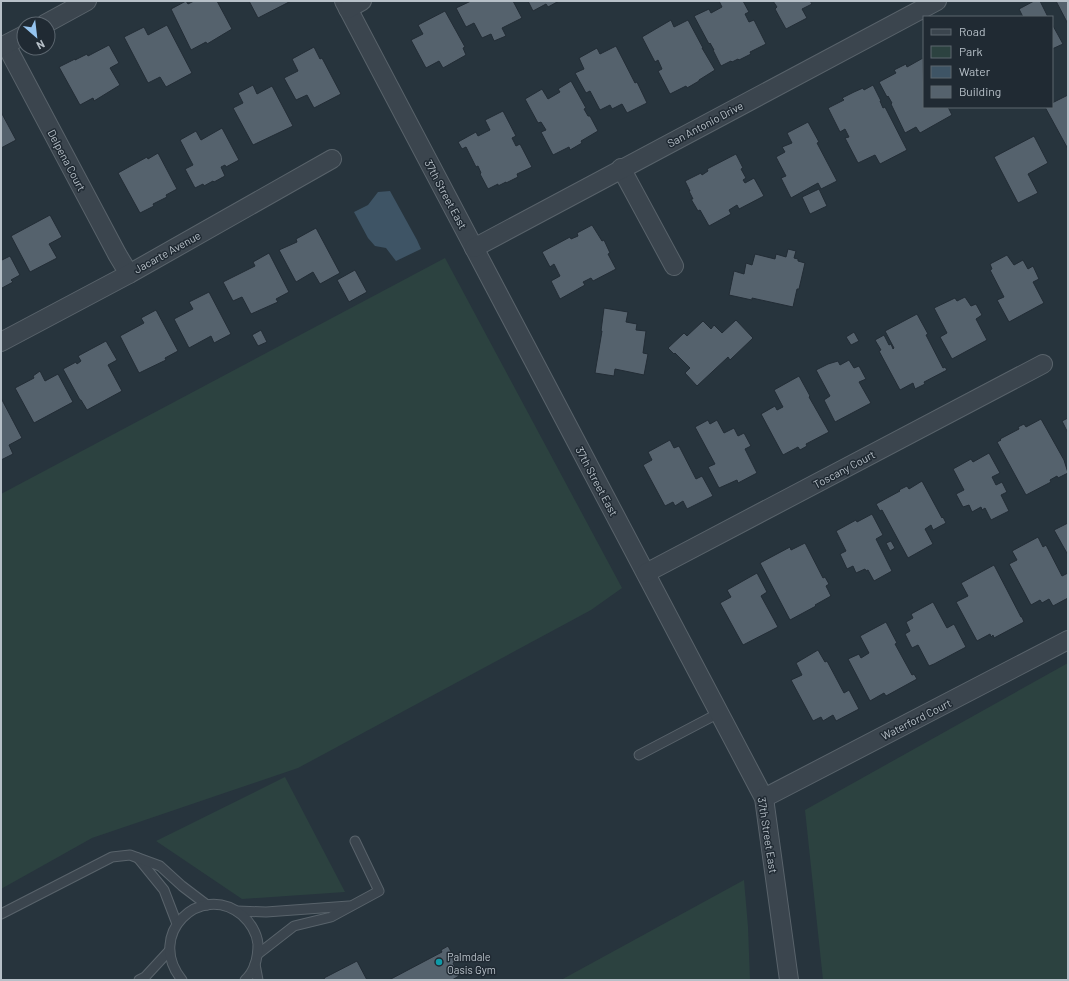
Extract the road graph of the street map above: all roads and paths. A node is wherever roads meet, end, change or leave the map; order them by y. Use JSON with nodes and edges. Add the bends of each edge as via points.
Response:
{"nodes":[{"id":1,"x":87,"y":1,"type":"edge"},
{"id":2,"x":937,"y":1,"type":"edge"},
{"id":3,"x":351,"y":4,"type":"edge"},
{"id":4,"x":56,"y":18,"type":"edge"},
{"id":5,"x":16,"y":39,"type":"edge"},
{"id":6,"x":3,"y":46,"type":"edge"},
{"id":7,"x":332,"y":160,"type":"dead end"},
{"id":8,"x":621,"y":168,"type":"junction"},
{"id":9,"x":474,"y":248,"type":"junction"},
{"id":10,"x":674,"y":266,"type":"dead end"},
{"id":11,"x":129,"y":274,"type":"junction"},
{"id":12,"x":1,"y":342,"type":"edge"},
{"id":13,"x":1043,"y":364,"type":"dead end"},
{"id":14,"x":646,"y":573,"type":"junction"},
{"id":15,"x":1068,"y":640,"type":"edge"},
{"id":16,"x":718,"y":713,"type":"junction"},
{"id":17,"x":639,"y":755,"type":"dead end"},
{"id":18,"x":764,"y":798,"type":"junction"},
{"id":19,"x":355,"y":841,"type":"dead end"},
{"id":20,"x":138,"y":857,"type":"junction"},
{"id":21,"x":207,"y":905,"type":"junction"},
{"id":22,"x":352,"y":906,"type":"junction"},
{"id":23,"x":237,"y":911,"type":"junction"},
{"id":24,"x":1,"y":914,"type":"edge"},
{"id":25,"x":177,"y":924,"type":"junction"},
{"id":26,"x":169,"y":951,"type":"junction"},
{"id":27,"x":258,"y":954,"type":"junction"},
{"id":28,"x":255,"y":964,"type":"junction"},
{"id":29,"x":139,"y":980,"type":"edge"},
{"id":30,"x":182,"y":980,"type":"edge"},
{"id":31,"x":245,"y":980,"type":"edge"},
{"id":32,"x":258,"y":980,"type":"edge"},
{"id":33,"x":789,"y":980,"type":"edge"}],
"edges":[{"from":1,"to":4,"type":"street"},
{"from":2,"to":8,"type":"street","name":"San Antonio Drive"},
{"from":3,"to":9,"type":"street","name":"37th Street East"},
{"from":5,"to":6,"type":"street"},
{"from":6,"to":11,"type":"street","name":"Delpena Court"},
{"from":7,"to":11,"type":"street","name":"Jacarte Avenue"},
{"from":8,"to":9,"type":"street","name":"San Antonio Drive"},
{"from":8,"to":10,"type":"street"},
{"from":9,"to":14,"type":"street","name":"37th Street East"},
{"from":11,"to":12,"type":"street","name":"Jacarte Avenue"},
{"from":13,"to":14,"type":"street","name":"Toscany Court"},
{"from":14,"to":16,"type":"street","name":"37th Street East"},
{"from":15,"to":18,"type":"street","name":"Waterford Court"},
{"from":16,"to":17,"type":"lane"},
{"from":16,"to":18,"type":"street","name":"37th Street East"},
{"from":18,"to":33,"type":"street","name":"37th Street East"},
{"from":19,"to":22,"type":"lane","via":[[379,891]]},
{"from":20,"to":21,"type":"lane","via":[[160,866]]},
{"from":20,"to":24,"type":"lane","via":[[112,857]]},
{"from":20,"to":25,"type":"lane","via":[[164,890]]},
{"from":21,"to":23,"type":"lane","via":[[222,905]]},
{"from":21,"to":25,"type":"lane","via":[[195,908]]},
{"from":22,"to":23,"type":"lane","via":[[266,912]]},
{"from":22,"to":27,"type":"lane","via":[[331,918],[294,926]]},
{"from":23,"to":27,"type":"lane","via":[[254,929],[258,941]]},
{"from":25,"to":26,"type":"lane"},
{"from":26,"to":29,"type":"lane"},
{"from":26,"to":30,"type":"lane","via":[[171,962]]},
{"from":27,"to":28,"type":"lane"},
{"from":28,"to":31,"type":"lane"},
{"from":28,"to":32,"type":"lane"}]}
